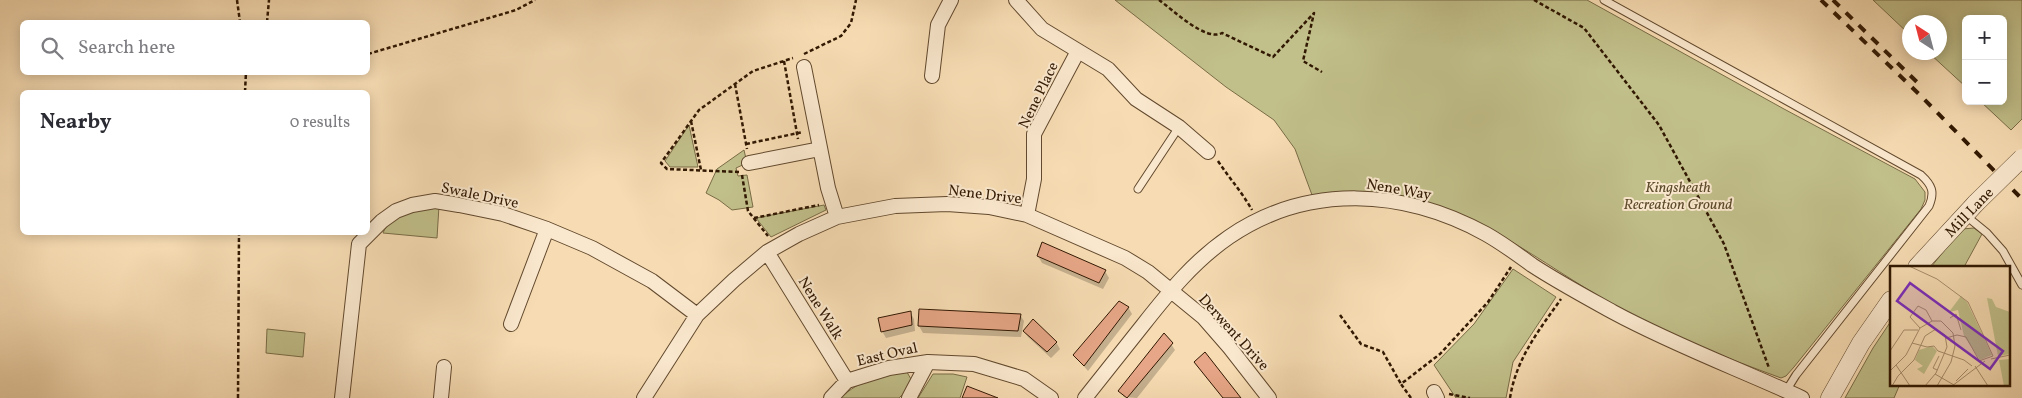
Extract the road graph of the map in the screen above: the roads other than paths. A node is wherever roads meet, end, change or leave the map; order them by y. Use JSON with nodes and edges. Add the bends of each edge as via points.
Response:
{"nodes":[{"id":1,"x":951,"y":0,"type":"edge"},
{"id":2,"x":1016,"y":0,"type":"edge"},
{"id":3,"x":1604,"y":0,"type":"edge"},
{"id":4,"x":1078,"y":50,"type":"junction"},
{"id":5,"x":803,"y":61,"type":"road end"},
{"id":6,"x":932,"y":76,"type":"dead end"},
{"id":7,"x":1179,"y":127,"type":"junction"},
{"id":8,"x":820,"y":148,"type":"junction"},
{"id":9,"x":1208,"y":152,"type":"road end"},
{"id":10,"x":2022,"y":158,"type":"edge"},
{"id":11,"x":746,"y":168,"type":"road end"},
{"id":12,"x":1138,"y":188,"type":"dead end"},
{"id":13,"x":1971,"y":209,"type":"junction"},
{"id":14,"x":1027,"y":216,"type":"junction"},
{"id":15,"x":837,"y":217,"type":"junction"},
{"id":16,"x":547,"y":229,"type":"junction"},
{"id":17,"x":370,"y":230,"type":"edge"},
{"id":18,"x":360,"y":238,"type":"edge"},
{"id":19,"x":768,"y":252,"type":"junction"},
{"id":20,"x":1918,"y":266,"type":"edge"},
{"id":21,"x":2022,"y":285,"type":"edge"},
{"id":22,"x":1171,"y":290,"type":"junction"},
{"id":23,"x":1890,"y":301,"type":"edge"},
{"id":24,"x":696,"y":315,"type":"junction"},
{"id":25,"x":511,"y":324,"type":"dead end"},
{"id":26,"x":928,"y":362,"type":"junction"},
{"id":27,"x":444,"y":367,"type":"dead end"},
{"id":28,"x":847,"y":381,"type":"junction"},
{"id":29,"x":1786,"y":391,"type":"junction"},
{"id":30,"x":342,"y":398,"type":"edge"},
{"id":31,"x":442,"y":398,"type":"edge"},
{"id":32,"x":644,"y":398,"type":"edge"},
{"id":33,"x":831,"y":398,"type":"edge"},
{"id":34,"x":909,"y":398,"type":"edge"},
{"id":35,"x":1051,"y":398,"type":"edge"},
{"id":36,"x":1085,"y":398,"type":"edge"},
{"id":37,"x":1269,"y":398,"type":"edge"},
{"id":38,"x":1802,"y":398,"type":"edge"},
{"id":39,"x":1830,"y":398,"type":"edge"}],
"edges":[{"from":1,"to":6,"type":"street","via":[[938,25]]},
{"from":2,"to":4,"type":"street","name":"Nene Place","via":[[1042,29]]},
{"from":3,"to":29,"type":"lane","via":[[1921,176],[1933,189],[1929,206]]},
{"from":4,"to":7,"type":"street","name":"Nene Place","via":[[1108,70],[1136,99]]},
{"from":4,"to":14,"type":"street","name":"Nene Place","via":[[1034,134],[1034,179]]},
{"from":5,"to":8,"type":"street"},
{"from":7,"to":9,"type":"street","name":"Nene Place"},
{"from":7,"to":12,"type":"lane"},
{"from":8,"to":11,"type":"street"},
{"from":8,"to":15,"type":"street"},
{"from":10,"to":13,"type":"street","name":"Mill Lane","bridge":true},
{"from":13,"to":20,"type":"street","name":"Mill Lane"},
{"from":13,"to":21,"type":"lane","via":[[2003,251]]},
{"from":14,"to":15,"type":"street","name":"Nene Drive","via":[[989,207],[947,204],[895,206]]},
{"from":14,"to":22,"type":"street","name":"Nene Drive","via":[[1125,258]]},
{"from":15,"to":19,"type":"street","name":"Nene Drive"},
{"from":16,"to":17,"type":"street","name":"Swale Drive","via":[[503,214],[435,201],[396,211]]},
{"from":16,"to":24,"type":"street","name":"Swale Drive","via":[[592,248],[652,281]]},
{"from":16,"to":25,"type":"street"},
{"from":18,"to":30,"type":"street","name":"Swale Drive"},
{"from":19,"to":24,"type":"street","name":"Nene Drive"},
{"from":19,"to":28,"type":"street","name":"Nene Walk"},
{"from":22,"to":29,"type":"street","name":"Nene Way","via":[[1209,251],[1257,220],[1295,205],[1352,198],[1420,206],[1485,234],[1612,311]]},
{"from":22,"to":36,"type":"street","name":"Nene Way"},
{"from":22,"to":37,"type":"street","name":"Derwent Drive","via":[[1202,317]]},
{"from":23,"to":39,"type":"street","via":[[1861,343]]},
{"from":24,"to":32,"type":"street","name":"Nene Drive"},
{"from":26,"to":28,"type":"street","name":"East Oval","via":[[889,368]]},
{"from":26,"to":34,"type":"street","name":"East Oval"},
{"from":26,"to":35,"type":"street","name":"East Oval","via":[[974,364],[1024,379]]},
{"from":27,"to":31,"type":"street"},
{"from":28,"to":33,"type":"street","name":"East Oval"},
{"from":29,"to":38,"type":"street","name":"Nene Way"}]}
